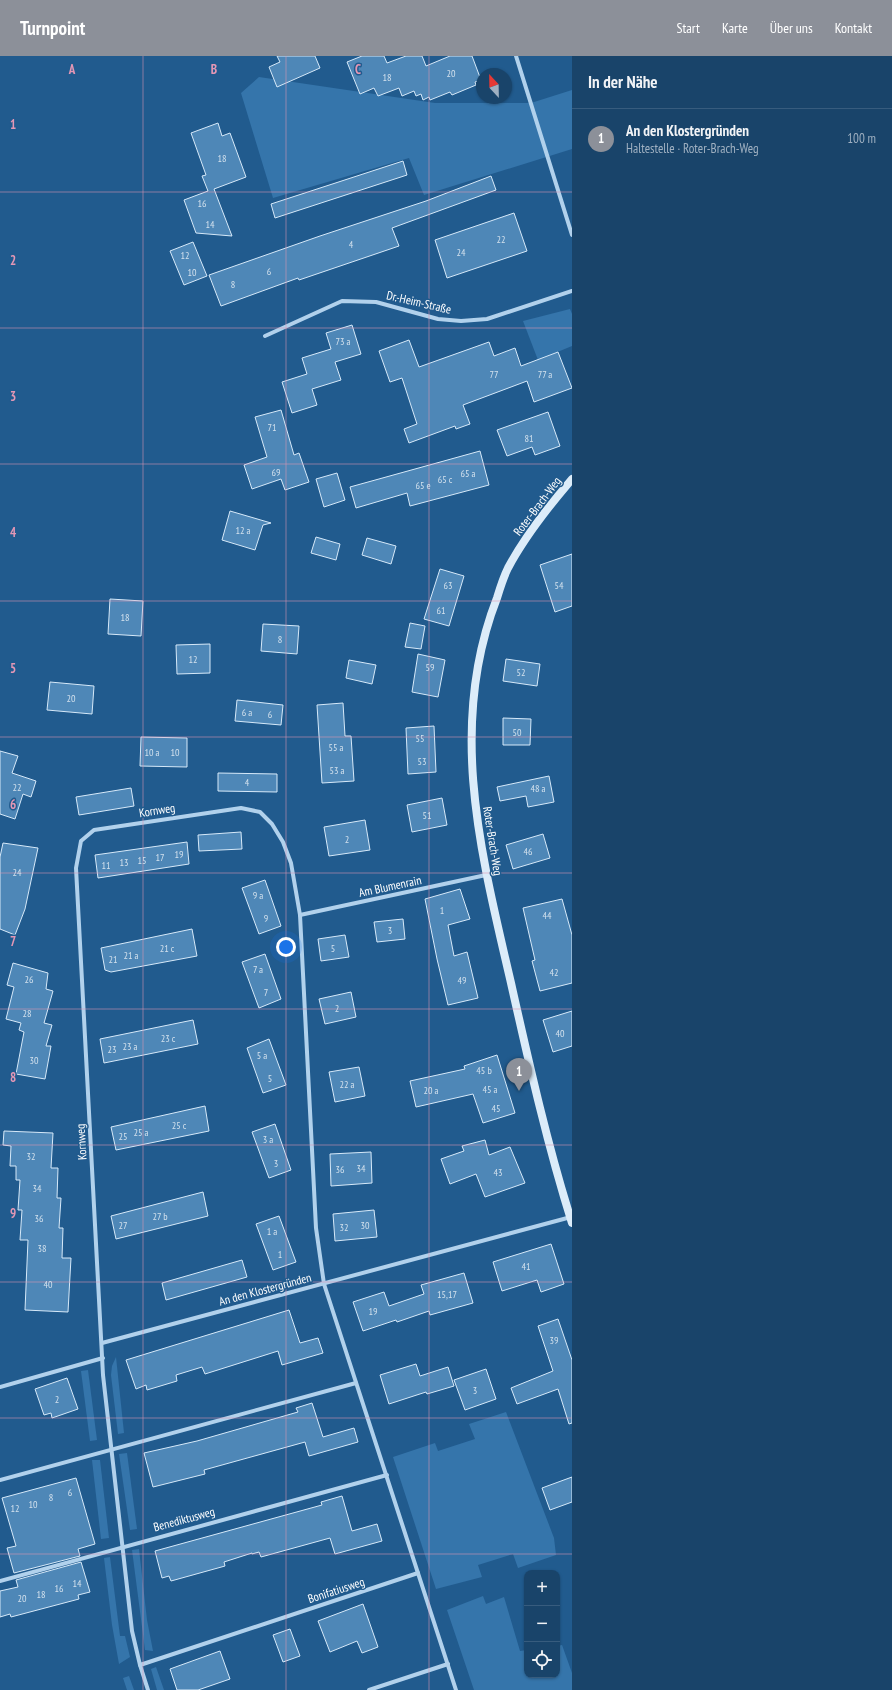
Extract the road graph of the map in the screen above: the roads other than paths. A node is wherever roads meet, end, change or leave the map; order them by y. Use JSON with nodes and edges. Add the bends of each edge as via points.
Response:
{"nodes":[{"id":1,"x":516,"y":56,"type":"edge"},
{"id":2,"x":572,"y":235,"type":"edge"},
{"id":3,"x":572,"y":291,"type":"edge"},
{"id":4,"x":265,"y":336,"type":"dead end"},
{"id":5,"x":572,"y":479,"type":"edge"},
{"id":6,"x":486,"y":876,"type":"junction"},
{"id":7,"x":300,"y":915,"type":"junction"},
{"id":8,"x":571,"y":1219,"type":"edge"},
{"id":9,"x":324,"y":1284,"type":"junction"},
{"id":10,"x":102,"y":1343,"type":"junction"},
{"id":11,"x":102,"y":1358,"type":"junction"},
{"id":12,"x":356,"y":1384,"type":"junction"},
{"id":13,"x":0,"y":1387,"type":"edge"},
{"id":14,"x":111,"y":1450,"type":"junction"},
{"id":15,"x":387,"y":1475,"type":"junction"},
{"id":16,"x":0,"y":1480,"type":"edge"},
{"id":17,"x":122,"y":1547,"type":"junction"},
{"id":18,"x":418,"y":1573,"type":"junction"},
{"id":19,"x":0,"y":1580,"type":"edge"},
{"id":20,"x":448,"y":1664,"type":"junction"},
{"id":21,"x":140,"y":1665,"type":"junction"},
{"id":22,"x":148,"y":1690,"type":"edge"},
{"id":23,"x":369,"y":1690,"type":"edge"},
{"id":24,"x":456,"y":1690,"type":"edge"}],
"edges":[{"from":1,"to":2,"type":"street"},
{"from":3,"to":4,"type":"street","name":"Dr.-Heim-Straße","via":[[487,318],[462,321],[438,319],[376,302],[342,301]]},
{"from":5,"to":6,"type":"street","name":"Roter-Brach-Weg","via":[[530,530],[508,569],[488,620],[477,663],[471,709],[472,754],[476,809]]},
{"from":6,"to":7,"type":"street","name":"Am Blumenrain"},
{"from":6,"to":8,"type":"street","name":"Roter-Brach-Weg","via":[[537,1097]]},
{"from":7,"to":9,"type":"street","name":"Kornweg","via":[[316,1228]]},
{"from":7,"to":10,"type":"street","name":"Kornweg","via":[[291,864],[283,842],[272,824],[260,812],[241,808],[94,830],[81,841],[76,868]]},
{"from":8,"to":9,"type":"street","name":"An den Klostergründen"},
{"from":9,"to":10,"type":"street","name":"An den Klostergründen"},
{"from":9,"to":12,"type":"street"},
{"from":10,"to":11,"type":"street"},
{"from":11,"to":13,"type":"street"},
{"from":11,"to":14,"type":"street"},
{"from":12,"to":14,"type":"street"},
{"from":12,"to":15,"type":"street"},
{"from":14,"to":16,"type":"street"},
{"from":14,"to":17,"type":"street"},
{"from":15,"to":17,"type":"street","name":"Benediktusweg"},
{"from":15,"to":18,"type":"street"},
{"from":17,"to":19,"type":"street","name":"Benediktusweg"},
{"from":17,"to":21,"type":"street","via":[[132,1631]]},
{"from":18,"to":20,"type":"street"},
{"from":18,"to":21,"type":"street","name":"Bonifatiusweg"},
{"from":20,"to":23,"type":"street"},
{"from":20,"to":24,"type":"street"},
{"from":21,"to":22,"type":"street"}]}
